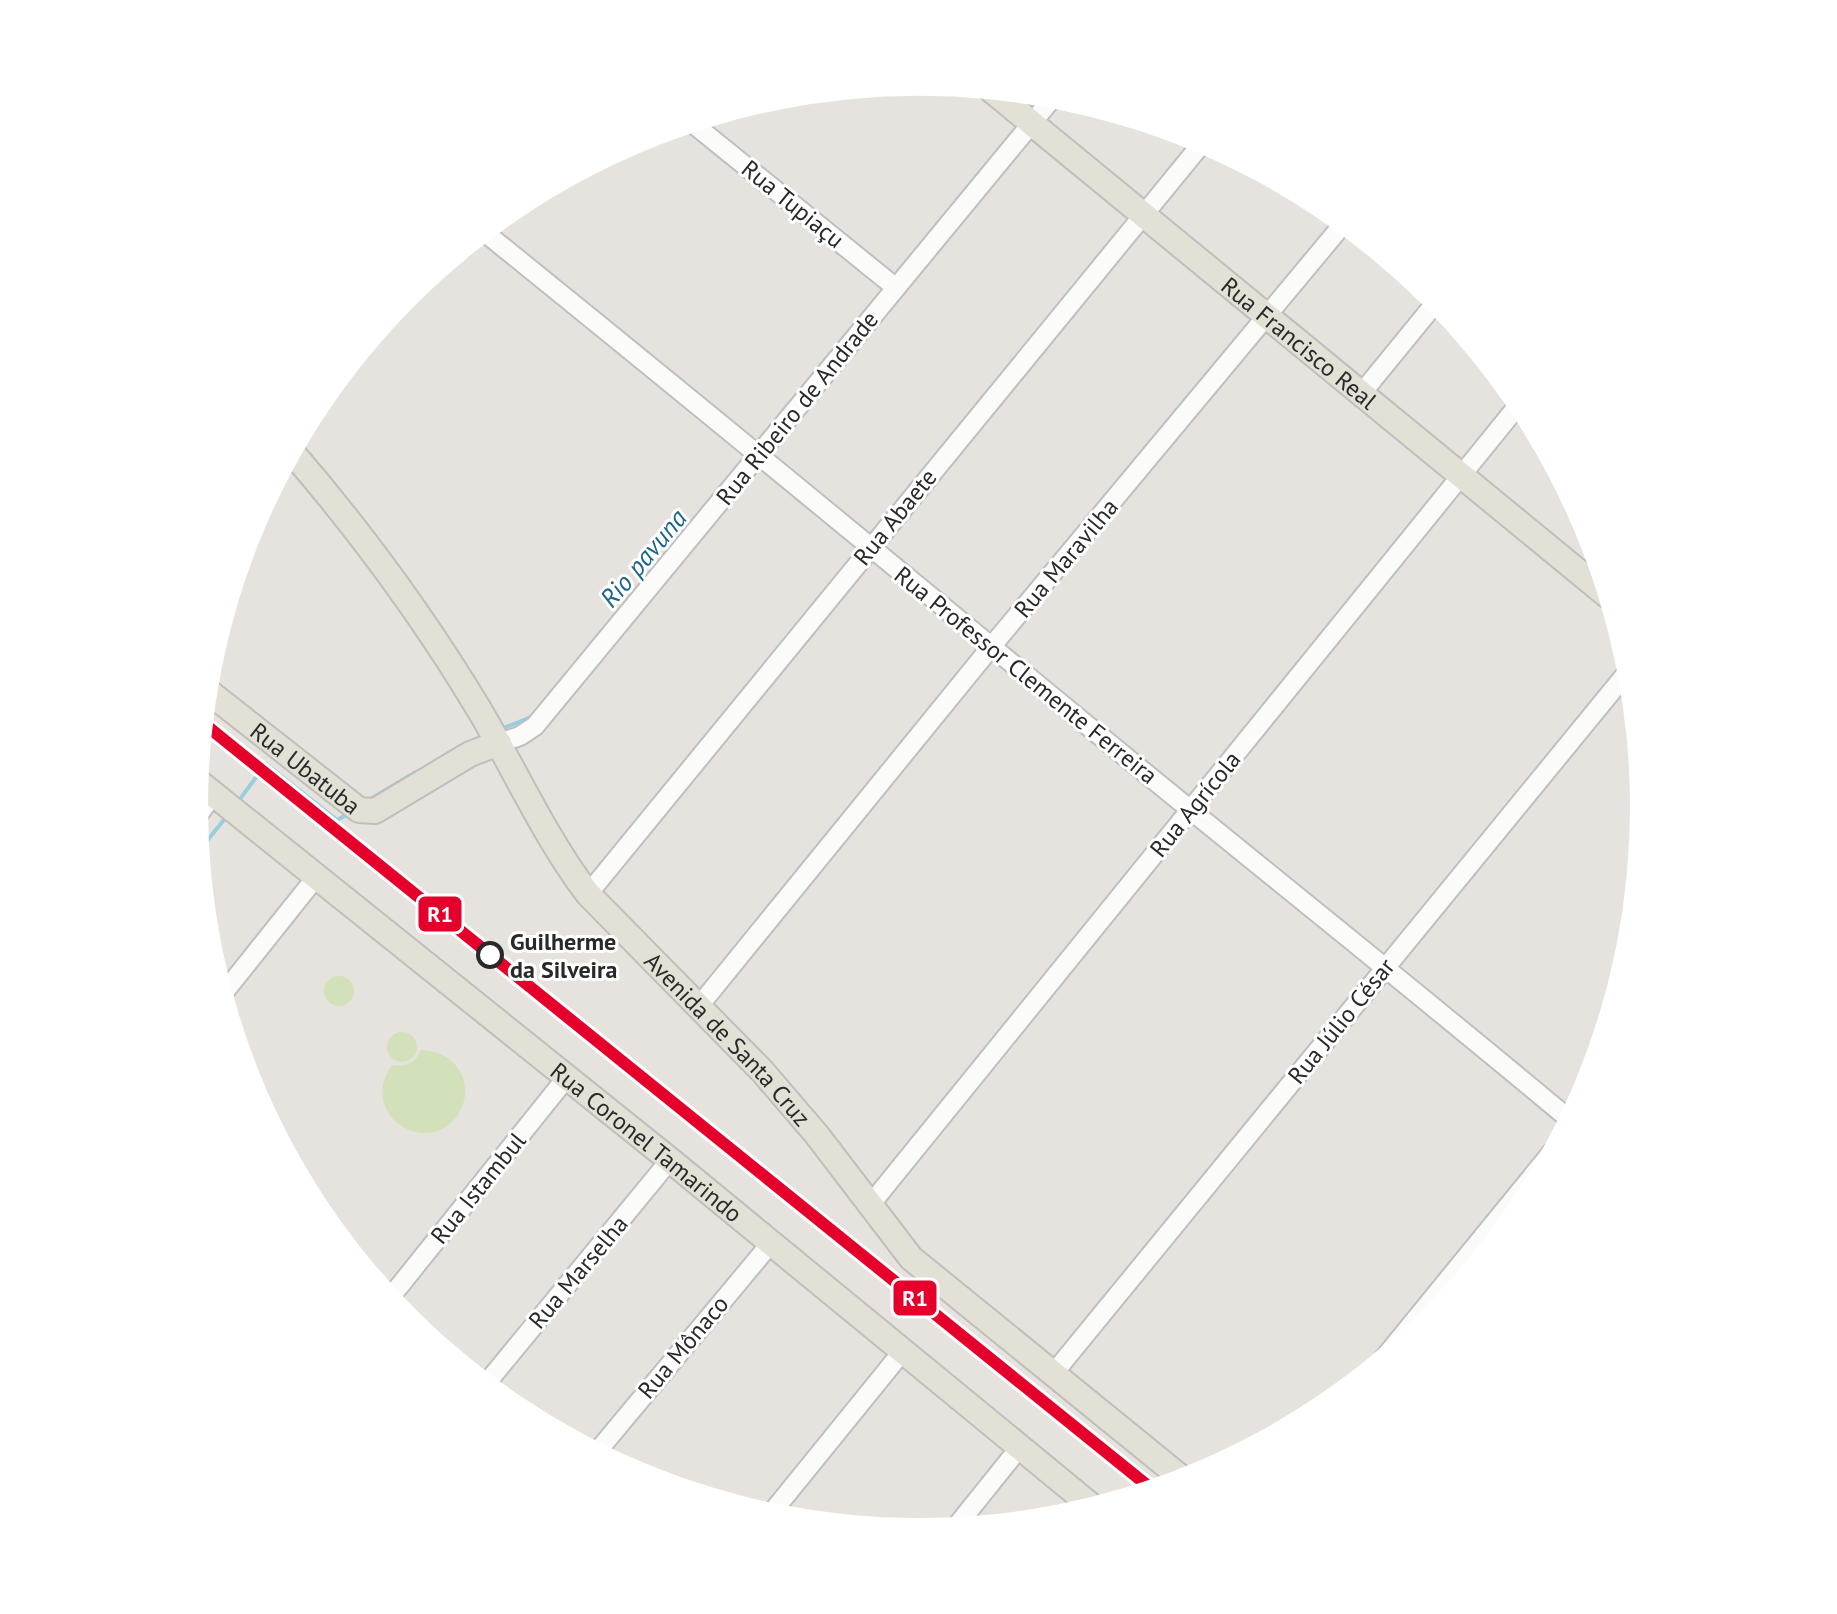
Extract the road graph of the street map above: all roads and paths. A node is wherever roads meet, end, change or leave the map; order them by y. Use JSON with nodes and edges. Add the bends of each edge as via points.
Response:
{"nodes":[{"id":1,"x":1006,"y":102,"type":"edge"},
{"id":2,"x":1044,"y":108,"type":"edge"},
{"id":3,"x":1032,"y":122,"type":"junction"},
{"id":4,"x":701,"y":130,"type":"edge"},
{"id":5,"x":1195,"y":152,"type":"edge"},
{"id":6,"x":1144,"y":214,"type":"junction"},
{"id":7,"x":1336,"y":232,"type":"edge"},
{"id":8,"x":492,"y":238,"type":"edge"},
{"id":9,"x":893,"y":285,"type":"junction"},
{"id":10,"x":1428,"y":312,"type":"edge"},
{"id":11,"x":1268,"y":317,"type":"junction"},
{"id":12,"x":1361,"y":394,"type":"junction"},
{"id":13,"x":1511,"y":414,"type":"edge"},
{"id":14,"x":755,"y":451,"type":"junction"},
{"id":15,"x":295,"y":466,"type":"edge"},
{"id":16,"x":1460,"y":475,"type":"junction"},
{"id":17,"x":870,"y":547,"type":"junction"},
{"id":18,"x":1594,"y":584,"type":"edge"},
{"id":19,"x":991,"y":647,"type":"junction"},
{"id":20,"x":1618,"y":683,"type":"edge"},
{"id":21,"x":216,"y":698,"type":"edge"},
{"id":22,"x":499,"y":743,"type":"junction"},
{"id":23,"x":208,"y":790,"type":"edge"},
{"id":24,"x":1190,"y":809,"type":"junction"},
{"id":25,"x":317,"y":876,"type":"junction"},
{"id":26,"x":588,"y":894,"type":"junction"},
{"id":27,"x":1386,"y":966,"type":"junction"},
{"id":28,"x":230,"y":984,"type":"edge"},
{"id":29,"x":699,"y":1006,"type":"junction"},
{"id":30,"x":567,"y":1077,"type":"junction"},
{"id":31,"x":1560,"y":1112,"type":"edge"},
{"id":32,"x":670,"y":1160,"type":"junction"},
{"id":33,"x":870,"y":1205,"type":"junction"},
{"id":34,"x":1502,"y":1214,"type":"edge"},
{"id":35,"x":771,"y":1243,"type":"junction"},
{"id":36,"x":397,"y":1289,"type":"edge"},
{"id":37,"x":1437,"y":1293,"type":"edge"},
{"id":38,"x":902,"y":1352,"type":"junction"},
{"id":39,"x":1053,"y":1374,"type":"junction"},
{"id":40,"x":493,"y":1376,"type":"edge"},
{"id":41,"x":603,"y":1445,"type":"edge"},
{"id":42,"x":1020,"y":1447,"type":"junction"},
{"id":43,"x":1173,"y":1471,"type":"edge"},
{"id":44,"x":1082,"y":1498,"type":"edge"},
{"id":45,"x":779,"y":1504,"type":"edge"},
{"id":46,"x":965,"y":1516,"type":"edge"}],
"edges":[{"from":1,"to":3,"type":"main road","name":"Rua Francisco Real"},
{"from":2,"to":3,"type":"street","name":"Rua Ribeiro de Andrade"},
{"from":3,"to":6,"type":"main road","name":"Rua Francisco Real"},
{"from":3,"to":9,"type":"street","name":"Rua Ribeiro de Andrade"},
{"from":4,"to":9,"type":"street","name":"Rua Tupiaçu"},
{"from":5,"to":6,"type":"street","name":"Rua Abaete"},
{"from":6,"to":11,"type":"main road","name":"Rua Francisco Real"},
{"from":6,"to":17,"type":"street","name":"Rua Abaete"},
{"from":7,"to":11,"type":"street","name":"Rua Maravilha"},
{"from":8,"to":14,"type":"street","name":"Rua Professor Clemente Ferreira"},
{"from":9,"to":14,"type":"street","name":"Rua Ribeiro de Andrade"},
{"from":10,"to":12,"type":"street"},
{"from":11,"to":12,"type":"main road","name":"Rua Francisco Real"},
{"from":11,"to":19,"type":"street","name":"Rua Maravilha"},
{"from":12,"to":16,"type":"main road","name":"Rua Francisco Real"},
{"from":13,"to":16,"type":"street","name":"Rua Agrícola"},
{"from":14,"to":17,"type":"street","name":"Rua Professor Clemente Ferreira"},
{"from":14,"to":22,"type":"street","name":"Rua Ribeiro de Andrade","via":[[535,726]]},
{"from":15,"to":22,"type":"main road","name":"Avenida de Santa Cruz","via":[[401,591]]},
{"from":16,"to":18,"type":"main road","name":"Rua Francisco Real"},
{"from":16,"to":24,"type":"street","name":"Rua Agrícola"},
{"from":17,"to":19,"type":"street","name":"Rua Professor Clemente Ferreira"},
{"from":17,"to":26,"type":"street","name":"Rua Abaete"},
{"from":19,"to":24,"type":"street","name":"Rua Professor Clemente Ferreira"},
{"from":19,"to":29,"type":"street","name":"Rua Maravilha"},
{"from":20,"to":27,"type":"street","name":"Rua Júlio César"},
{"from":21,"to":22,"type":"main road","name":"Rua Ubatuba","via":[[359,810],[375,811],[470,754]]},
{"from":22,"to":26,"type":"main road","name":"Avenida de Santa Cruz","via":[[539,819]]},
{"from":23,"to":25,"type":"main road","name":"Rua Coronel Tamarindo"},
{"from":24,"to":27,"type":"street","name":"Rua Professor Clemente Ferreira"},
{"from":24,"to":33,"type":"street","name":"Rua Agrícola"},
{"from":25,"to":28,"type":"street"},
{"from":25,"to":30,"type":"main road","name":"Rua Coronel Tamarindo"},
{"from":26,"to":29,"type":"main road","name":"Avenida de Santa Cruz"},
{"from":27,"to":31,"type":"street","name":"Rua Professor Clemente Ferreira"},
{"from":27,"to":39,"type":"street","name":"Rua Júlio César"},
{"from":29,"to":33,"type":"main road","name":"Avenida de Santa Cruz","via":[[791,1103]]},
{"from":30,"to":32,"type":"main road","name":"Rua Coronel Tamarindo"},
{"from":30,"to":36,"type":"street","name":"Rua Istambul"},
{"from":32,"to":35,"type":"main road","name":"Rua Coronel Tamarindo"},
{"from":32,"to":40,"type":"street","name":"Rua Marselha"},
{"from":33,"to":39,"type":"main road","name":"Avenida de Santa Cruz","via":[[911,1258]]},
{"from":34,"to":37,"type":"street"},
{"from":35,"to":38,"type":"main road","name":"Rua Coronel Tamarindo"},
{"from":35,"to":41,"type":"street","name":"Rua Mônaco"},
{"from":38,"to":42,"type":"main road","name":"Rua Coronel Tamarindo"},
{"from":38,"to":45,"type":"street"},
{"from":39,"to":43,"type":"main road","name":"Avenida de Santa Cruz"},
{"from":42,"to":44,"type":"main road","name":"Rua Coronel Tamarindo"},
{"from":42,"to":46,"type":"street"}]}
